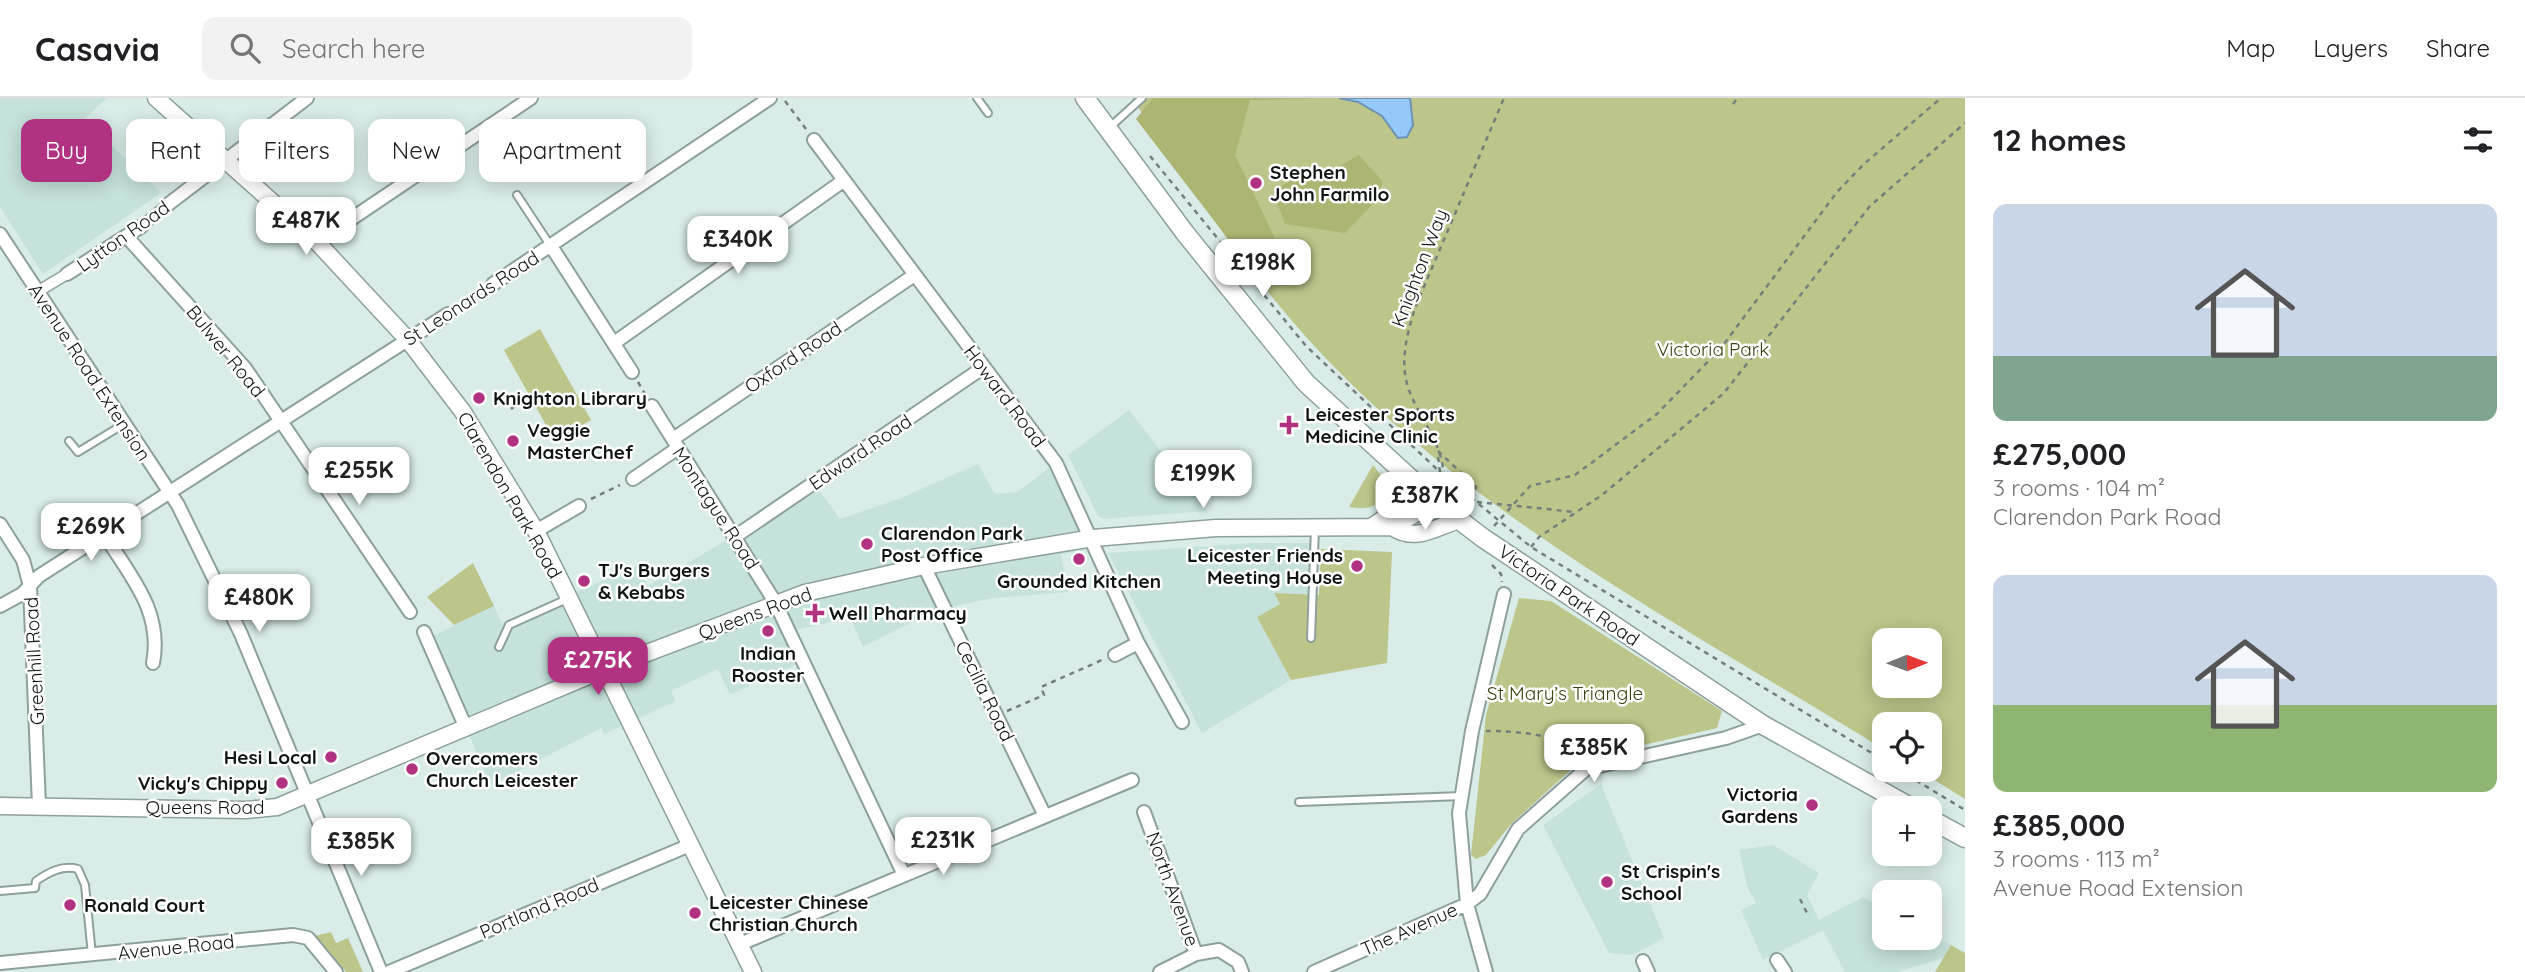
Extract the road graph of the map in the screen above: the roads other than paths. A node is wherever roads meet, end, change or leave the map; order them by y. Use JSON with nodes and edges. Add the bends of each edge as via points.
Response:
{"nodes":[{"id":1,"x":156,"y":98,"type":"edge"},
{"id":2,"x":305,"y":98,"type":"edge"},
{"id":3,"x":531,"y":98,"type":"edge"},
{"id":4,"x":770,"y":98,"type":"edge"},
{"id":5,"x":977,"y":98,"type":"edge"},
{"id":6,"x":1085,"y":98,"type":"edge"},
{"id":7,"x":1142,"y":98,"type":"edge"},
{"id":8,"x":988,"y":113,"type":"dead end"},
{"id":9,"x":179,"y":119,"type":"edge"},
{"id":10,"x":1108,"y":129,"type":"junction"},
{"id":11,"x":814,"y":141,"type":"road end"},
{"id":12,"x":225,"y":162,"type":"joint"},
{"id":13,"x":844,"y":181,"type":"junction"},
{"id":14,"x":198,"y":182,"type":"edge"},
{"id":15,"x":517,"y":195,"type":"dead end"},
{"id":16,"x":166,"y":206,"type":"joint"},
{"id":17,"x":142,"y":226,"type":"joint"},
{"id":18,"x":0,"y":234,"type":"edge"},
{"id":19,"x":127,"y":237,"type":"junction"},
{"id":20,"x":317,"y":242,"type":"junction"},
{"id":21,"x":551,"y":246,"type":"junction"},
{"id":22,"x":67,"y":274,"type":"joint"},
{"id":23,"x":913,"y":276,"type":"junction"},
{"id":24,"x":493,"y":284,"type":"road end"},
{"id":25,"x":37,"y":292,"type":"junction"},
{"id":26,"x":449,"y":314,"type":"road end"},
{"id":27,"x":408,"y":340,"type":"junction"},
{"id":28,"x":614,"y":343,"type":"junction"},
{"id":29,"x":984,"y":367,"type":"junction"},
{"id":30,"x":632,"y":372,"type":"road end"},
{"id":31,"x":652,"y":406,"type":"road end"},
{"id":32,"x":280,"y":420,"type":"junction"},
{"id":33,"x":124,"y":424,"type":"junction"},
{"id":34,"x":69,"y":440,"type":"dead end"},
{"id":35,"x":675,"y":444,"type":"junction"},
{"id":36,"x":1402,"y":471,"type":"junction"},
{"id":37,"x":633,"y":479,"type":"road end"},
{"id":38,"x":169,"y":493,"type":"junction"},
{"id":39,"x":1436,"y":502,"type":"junction"},
{"id":40,"x":579,"y":506,"type":"road end"},
{"id":41,"x":1460,"y":520,"type":"junction"},
{"id":42,"x":0,"y":524,"type":"edge"},
{"id":43,"x":1315,"y":526,"type":"junction"},
{"id":44,"x":1371,"y":527,"type":"junction"},
{"id":45,"x":1392,"y":527,"type":"junction"},
{"id":46,"x":536,"y":531,"type":"junction"},
{"id":47,"x":104,"y":534,"type":"junction"},
{"id":48,"x":736,"y":536,"type":"junction"},
{"id":49,"x":1093,"y":538,"type":"junction"},
{"id":50,"x":924,"y":566,"type":"junction"},
{"id":51,"x":30,"y":586,"type":"junction"},
{"id":52,"x":1504,"y":594,"type":"road end"},
{"id":53,"x":569,"y":598,"type":"junction"},
{"id":54,"x":775,"y":602,"type":"junction"},
{"id":55,"x":0,"y":606,"type":"edge"},
{"id":56,"x":410,"y":612,"type":"dead end"},
{"id":57,"x":424,"y":632,"type":"dead end"},
{"id":58,"x":1311,"y":638,"type":"dead end"},
{"id":59,"x":1138,"y":643,"type":"junction"},
{"id":60,"x":499,"y":647,"type":"dead end"},
{"id":61,"x":1115,"y":655,"type":"road end"},
{"id":62,"x":153,"y":663,"type":"dead end"},
{"id":63,"x":605,"y":669,"type":"junction"},
{"id":64,"x":1181,"y":722,"type":"dead end"},
{"id":65,"x":1763,"y":725,"type":"junction"},
{"id":66,"x":466,"y":728,"type":"junction"},
{"id":67,"x":1132,"y":779,"type":"dead end"},
{"id":68,"x":310,"y":796,"type":"junction"},
{"id":69,"x":1462,"y":796,"type":"junction"},
{"id":70,"x":1890,"y":796,"type":"edge"},
{"id":71,"x":1299,"y":802,"type":"dead end"},
{"id":72,"x":0,"y":806,"type":"edge"},
{"id":73,"x":39,"y":806,"type":"junction"},
{"id":74,"x":1144,"y":811,"type":"dead end"},
{"id":75,"x":1045,"y":816,"type":"junction"},
{"id":76,"x":1942,"y":826,"type":"edge"},
{"id":77,"x":1965,"y":838,"type":"edge"},
{"id":78,"x":690,"y":845,"type":"junction"},
{"id":79,"x":904,"y":875,"type":"junction"},
{"id":80,"x":0,"y":891,"type":"edge"},
{"id":81,"x":1467,"y":904,"type":"junction"},
{"id":82,"x":740,"y":944,"type":"junction"},
{"id":83,"x":1196,"y":954,"type":"junction"},
{"id":84,"x":92,"y":955,"type":"junction"},
{"id":85,"x":1777,"y":960,"type":"dead end"},
{"id":86,"x":0,"y":963,"type":"edge"},
{"id":87,"x":336,"y":972,"type":"edge"},
{"id":88,"x":381,"y":972,"type":"edge"},
{"id":89,"x":389,"y":972,"type":"edge"},
{"id":90,"x":753,"y":972,"type":"edge"},
{"id":91,"x":1160,"y":972,"type":"edge"},
{"id":92,"x":1242,"y":972,"type":"edge"},
{"id":93,"x":1314,"y":972,"type":"edge"},
{"id":94,"x":1486,"y":972,"type":"edge"},
{"id":95,"x":1785,"y":972,"type":"edge"}],
"edges":[{"from":1,"to":9,"type":"street","name":"Clarendon Park Road"},
{"from":2,"to":12,"type":"street","name":"Lytton Road"},
{"from":3,"to":20,"type":"street"},
{"from":4,"to":21,"type":"street","name":"St Leonards Road"},
{"from":5,"to":8,"type":"lane"},
{"from":6,"to":10,"type":"main road","name":"Victoria Park Road"},
{"from":7,"to":10,"type":"lane"},
{"from":10,"to":36,"type":"main road","name":"Victoria Park Road","via":[[1306,383]]},
{"from":11,"to":13,"type":"street","name":"Howard Road"},
{"from":12,"to":20,"type":"street","name":"Clarendon Park Road"},
{"from":13,"to":23,"type":"street","name":"Howard Road"},
{"from":13,"to":28,"type":"street"},
{"from":14,"to":16,"type":"street","name":"Lytton Road"},
{"from":15,"to":21,"type":"lane"},
{"from":16,"to":17,"type":"street","name":"Lytton Road"},
{"from":17,"to":19,"type":"street","name":"Lytton Road"},
{"from":18,"to":25,"type":"street","name":"Avenue Road Extension"},
{"from":19,"to":22,"type":"street","name":"Lytton Road"},
{"from":19,"to":32,"type":"street","name":"Bulwer Road","via":[[245,368]]},
{"from":20,"to":27,"type":"street","name":"Clarendon Park Road"},
{"from":21,"to":24,"type":"street","name":"St Leonards Road"},
{"from":21,"to":28,"type":"street"},
{"from":22,"to":25,"type":"street","name":"Lytton Road"},
{"from":23,"to":29,"type":"street","name":"Howard Road"},
{"from":23,"to":35,"type":"street","name":"Oxford Road"},
{"from":25,"to":33,"type":"street","name":"Avenue Road Extension"},
{"from":26,"to":27,"type":"street","name":"St Leonards Road"},
{"from":27,"to":32,"type":"street","name":"St Leonards Road"},
{"from":27,"to":46,"type":"street","name":"Clarendon Park Road","via":[[463,412]]},
{"from":28,"to":30,"type":"street"},
{"from":29,"to":48,"type":"street","name":"Edward Road"},
{"from":29,"to":49,"type":"street","name":"Howard Road","via":[[1056,463]]},
{"from":31,"to":35,"type":"street","name":"Montague Road"},
{"from":32,"to":38,"type":"street","name":"St Leonards Road"},
{"from":32,"to":56,"type":"street","name":"Bulwer Road"},
{"from":33,"to":34,"type":"lane","via":[[78,453]]},
{"from":33,"to":38,"type":"street","name":"Avenue Road Extension"},
{"from":35,"to":37,"type":"street","name":"Oxford Road"},
{"from":35,"to":48,"type":"street","name":"Montague Road"},
{"from":36,"to":39,"type":"main road","name":"Victoria Park Road"},
{"from":36,"to":44,"type":"street","via":[[1403,491],[1397,505]]},
{"from":38,"to":47,"type":"street","name":"St Leonards Road"},
{"from":38,"to":68,"type":"street","name":"Avenue Road Extension","via":[[240,634]]},
{"from":39,"to":41,"type":"main road","name":"Victoria Park Road"},
{"from":39,"to":45,"type":"street","name":"Queens Road"},
{"from":40,"to":46,"type":"street"},
{"from":41,"to":45,"type":"street","name":"Queens Road","via":[[1422,535]]},
{"from":41,"to":65,"type":"main road","name":"Victoria Park Road"},
{"from":42,"to":51,"type":"street","name":"Greenhill Road","via":[[23,561]]},
{"from":43,"to":44,"type":"street","name":"Queens Road"},
{"from":43,"to":49,"type":"street","name":"Queens Road"},
{"from":43,"to":58,"type":"lane"},
{"from":44,"to":45,"type":"street","name":"Queens Road"},
{"from":46,"to":53,"type":"street","name":"Clarendon Park Road"},
{"from":47,"to":51,"type":"street","name":"St Leonards Road"},
{"from":47,"to":62,"type":"street","via":[[152,614],[156,633]]},
{"from":48,"to":54,"type":"street","name":"Montague Road"},
{"from":49,"to":50,"type":"street","name":"Queens Road"},
{"from":49,"to":59,"type":"street","name":"Howard Road"},
{"from":50,"to":54,"type":"street","name":"Queens Road"},
{"from":50,"to":75,"type":"street","name":"Cecilia Road"},
{"from":51,"to":55,"type":"street","name":"St Leonards Road"},
{"from":51,"to":73,"type":"street","name":"Greenhill Road"},
{"from":52,"to":69,"type":"street"},
{"from":53,"to":60,"type":"lane","via":[[509,625]]},
{"from":53,"to":63,"type":"street","name":"Clarendon Park Road"},
{"from":54,"to":63,"type":"street","name":"Queens Road"},
{"from":54,"to":79,"type":"street","name":"Montague Road"},
{"from":57,"to":66,"type":"street"},
{"from":59,"to":61,"type":"street"},
{"from":59,"to":64,"type":"street","name":"Howard Road"},
{"from":63,"to":66,"type":"street","name":"Queens Road"},
{"from":63,"to":78,"type":"street","name":"Clarendon Park Road"},
{"from":65,"to":70,"type":"main road","name":"Victoria Park Road"},
{"from":65,"to":81,"type":"street","via":[[1726,738],[1586,769],[1518,829],[1480,894]]},
{"from":66,"to":68,"type":"street","name":"Queens Road"},
{"from":67,"to":75,"type":"street"},
{"from":68,"to":73,"type":"street","name":"Queens Road","via":[[277,807],[246,810]]},
{"from":68,"to":88,"type":"street","name":"Avenue Road Extension"},
{"from":69,"to":71,"type":"lane"},
{"from":69,"to":81,"type":"street","via":[[1459,813]]},
{"from":72,"to":73,"type":"street","name":"Queens Road"},
{"from":74,"to":83,"type":"street","name":"North Avenue"},
{"from":75,"to":79,"type":"street"},
{"from":76,"to":77,"type":"main road"},
{"from":78,"to":82,"type":"street","name":"Clarendon Park Road"},
{"from":78,"to":89,"type":"street","name":"Portland Road"},
{"from":79,"to":82,"type":"street"},
{"from":80,"to":84,"type":"lane","via":[[35,888],[36,881],[54,871],[78,869],[85,885]]},
{"from":81,"to":93,"type":"street","name":"The Avenue"},
{"from":81,"to":94,"type":"street"},
{"from":82,"to":90,"type":"street","name":"Clarendon Park Road"},
{"from":83,"to":91,"type":"street"},
{"from":83,"to":92,"type":"street","name":"North Avenue","via":[[1219,950],[1238,962]]},
{"from":84,"to":86,"type":"street","name":"Avenue Road"},
{"from":84,"to":87,"type":"street","name":"Avenue Road","via":[[293,935],[308,938]]},
{"from":85,"to":95,"type":"street"}]}
